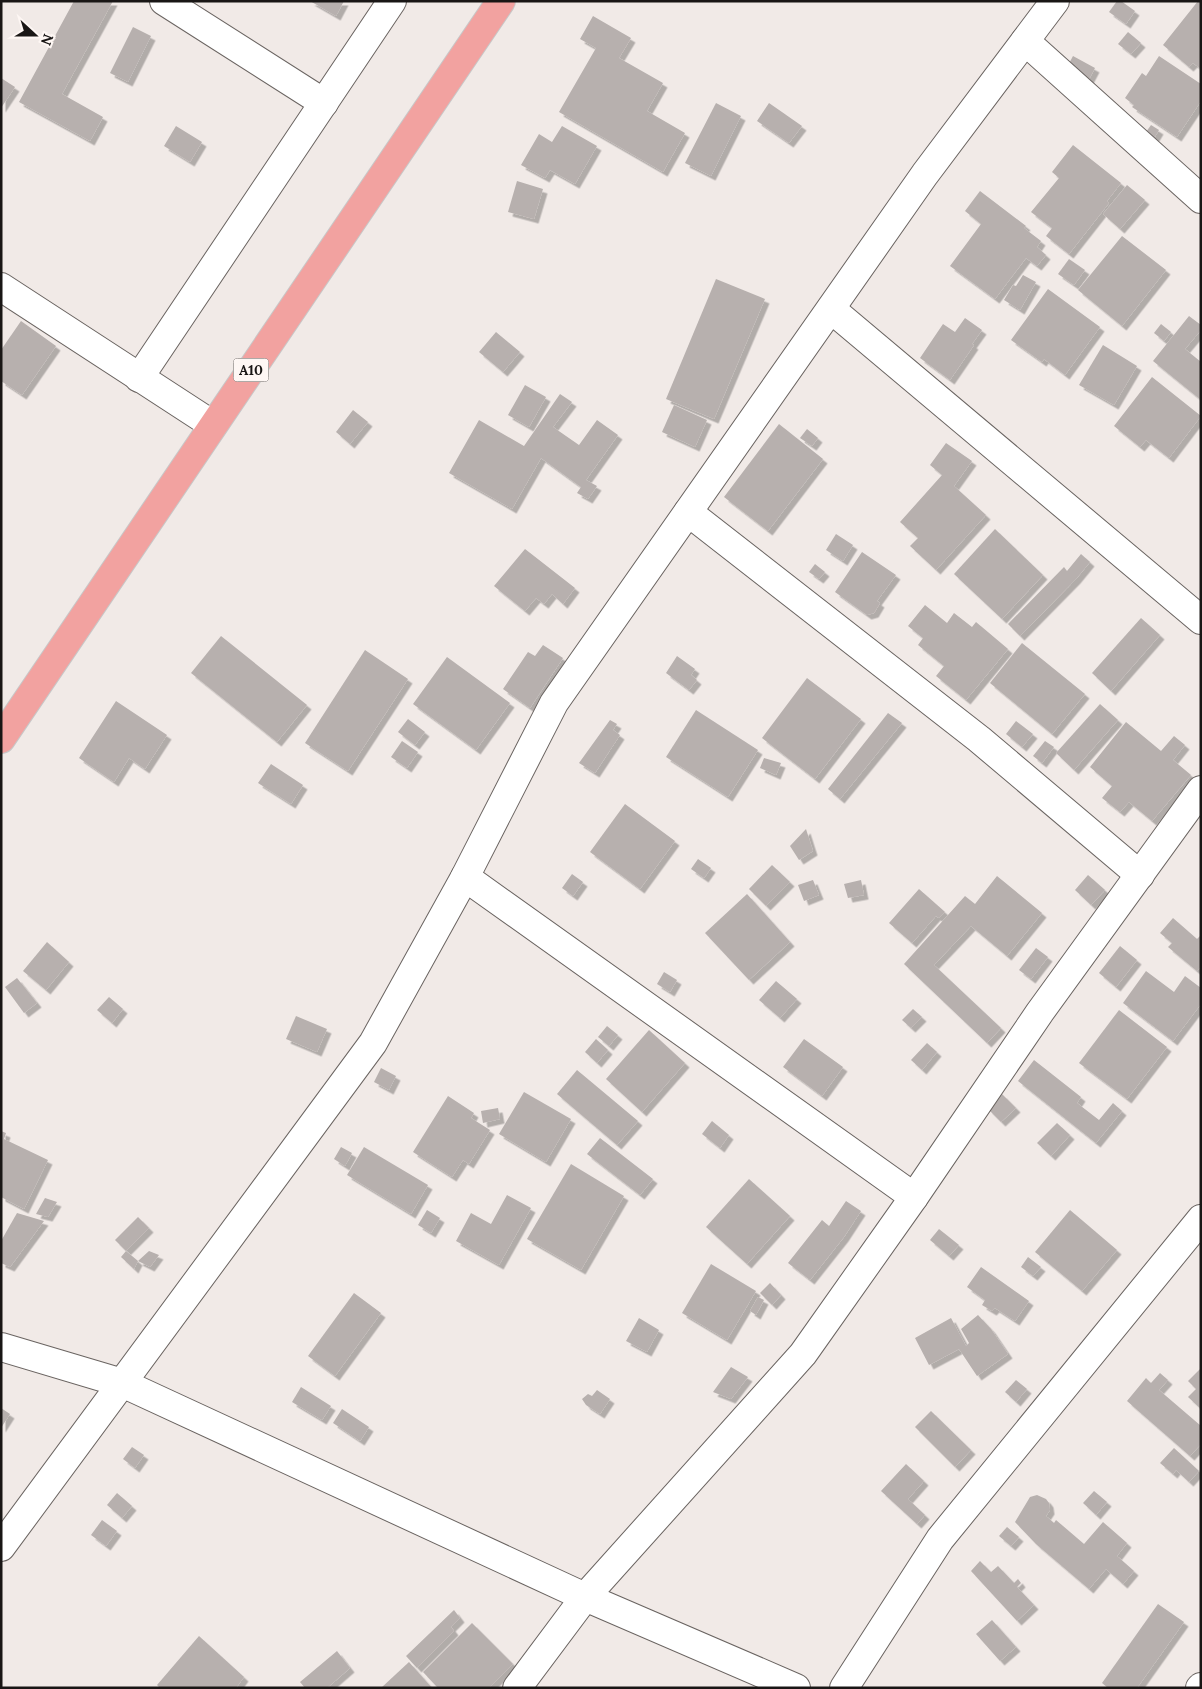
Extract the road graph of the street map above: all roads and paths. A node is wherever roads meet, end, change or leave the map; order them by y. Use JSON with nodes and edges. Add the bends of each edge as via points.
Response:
{"nodes":[{"id":1,"x":164,"y":1,"type":"edge"},
{"id":2,"x":392,"y":1,"type":"edge"},
{"id":3,"x":502,"y":1,"type":"edge"},
{"id":4,"x":1055,"y":1,"type":"edge"},
{"id":5,"x":1025,"y":41,"type":"junction"},
{"id":6,"x":324,"y":103,"type":"junction"},
{"id":7,"x":1201,"y":199,"type":"edge"},
{"id":8,"x":1,"y":288,"type":"edge"},
{"id":9,"x":830,"y":309,"type":"junction"},
{"id":10,"x":139,"y":378,"type":"junction"},
{"id":11,"x":213,"y":425,"type":"junction"},
{"id":12,"x":688,"y":512,"type":"junction"},
{"id":13,"x":1201,"y":620,"type":"edge"},
{"id":14,"x":1,"y":739,"type":"edge"},
{"id":15,"x":1201,"y":790,"type":"edge"},
{"id":16,"x":1140,"y":875,"type":"junction"},
{"id":17,"x":465,"y":877,"type":"junction"},
{"id":18,"x":914,"y":1197,"type":"junction"},
{"id":19,"x":1201,"y":1219,"type":"edge"},
{"id":20,"x":1,"y":1347,"type":"edge"},
{"id":21,"x":122,"y":1383,"type":"junction"},
{"id":22,"x":1,"y":1547,"type":"edge"},
{"id":23,"x":585,"y":1597,"type":"junction"},
{"id":24,"x":517,"y":1688,"type":"edge"},
{"id":25,"x":796,"y":1688,"type":"edge"},
{"id":26,"x":844,"y":1688,"type":"edge"}],
"edges":[{"from":1,"to":6,"type":"street"},
{"from":2,"to":6,"type":"street"},
{"from":3,"to":11,"type":"highway","number":"A10"},
{"from":4,"to":5,"type":"street"},
{"from":5,"to":7,"type":"street"},
{"from":5,"to":9,"type":"street","via":[[925,174]]},
{"from":6,"to":10,"type":"street"},
{"from":8,"to":10,"type":"street"},
{"from":9,"to":12,"type":"street"},
{"from":9,"to":13,"type":"street"},
{"from":10,"to":11,"type":"street"},
{"from":11,"to":14,"type":"highway","number":"A10"},
{"from":12,"to":16,"type":"street","via":[[978,739]]},
{"from":12,"to":17,"type":"street","via":[[554,703]]},
{"from":15,"to":16,"type":"street"},
{"from":16,"to":18,"type":"street","via":[[1029,1028]]},
{"from":17,"to":18,"type":"street"},
{"from":17,"to":21,"type":"street","via":[[373,1043]]},
{"from":18,"to":23,"type":"street","via":[[803,1354]]},
{"from":19,"to":26,"type":"street","via":[[940,1539]]},
{"from":20,"to":21,"type":"street"},
{"from":21,"to":22,"type":"street"},
{"from":21,"to":23,"type":"street"},
{"from":23,"to":24,"type":"street"},
{"from":23,"to":25,"type":"street"}]}
